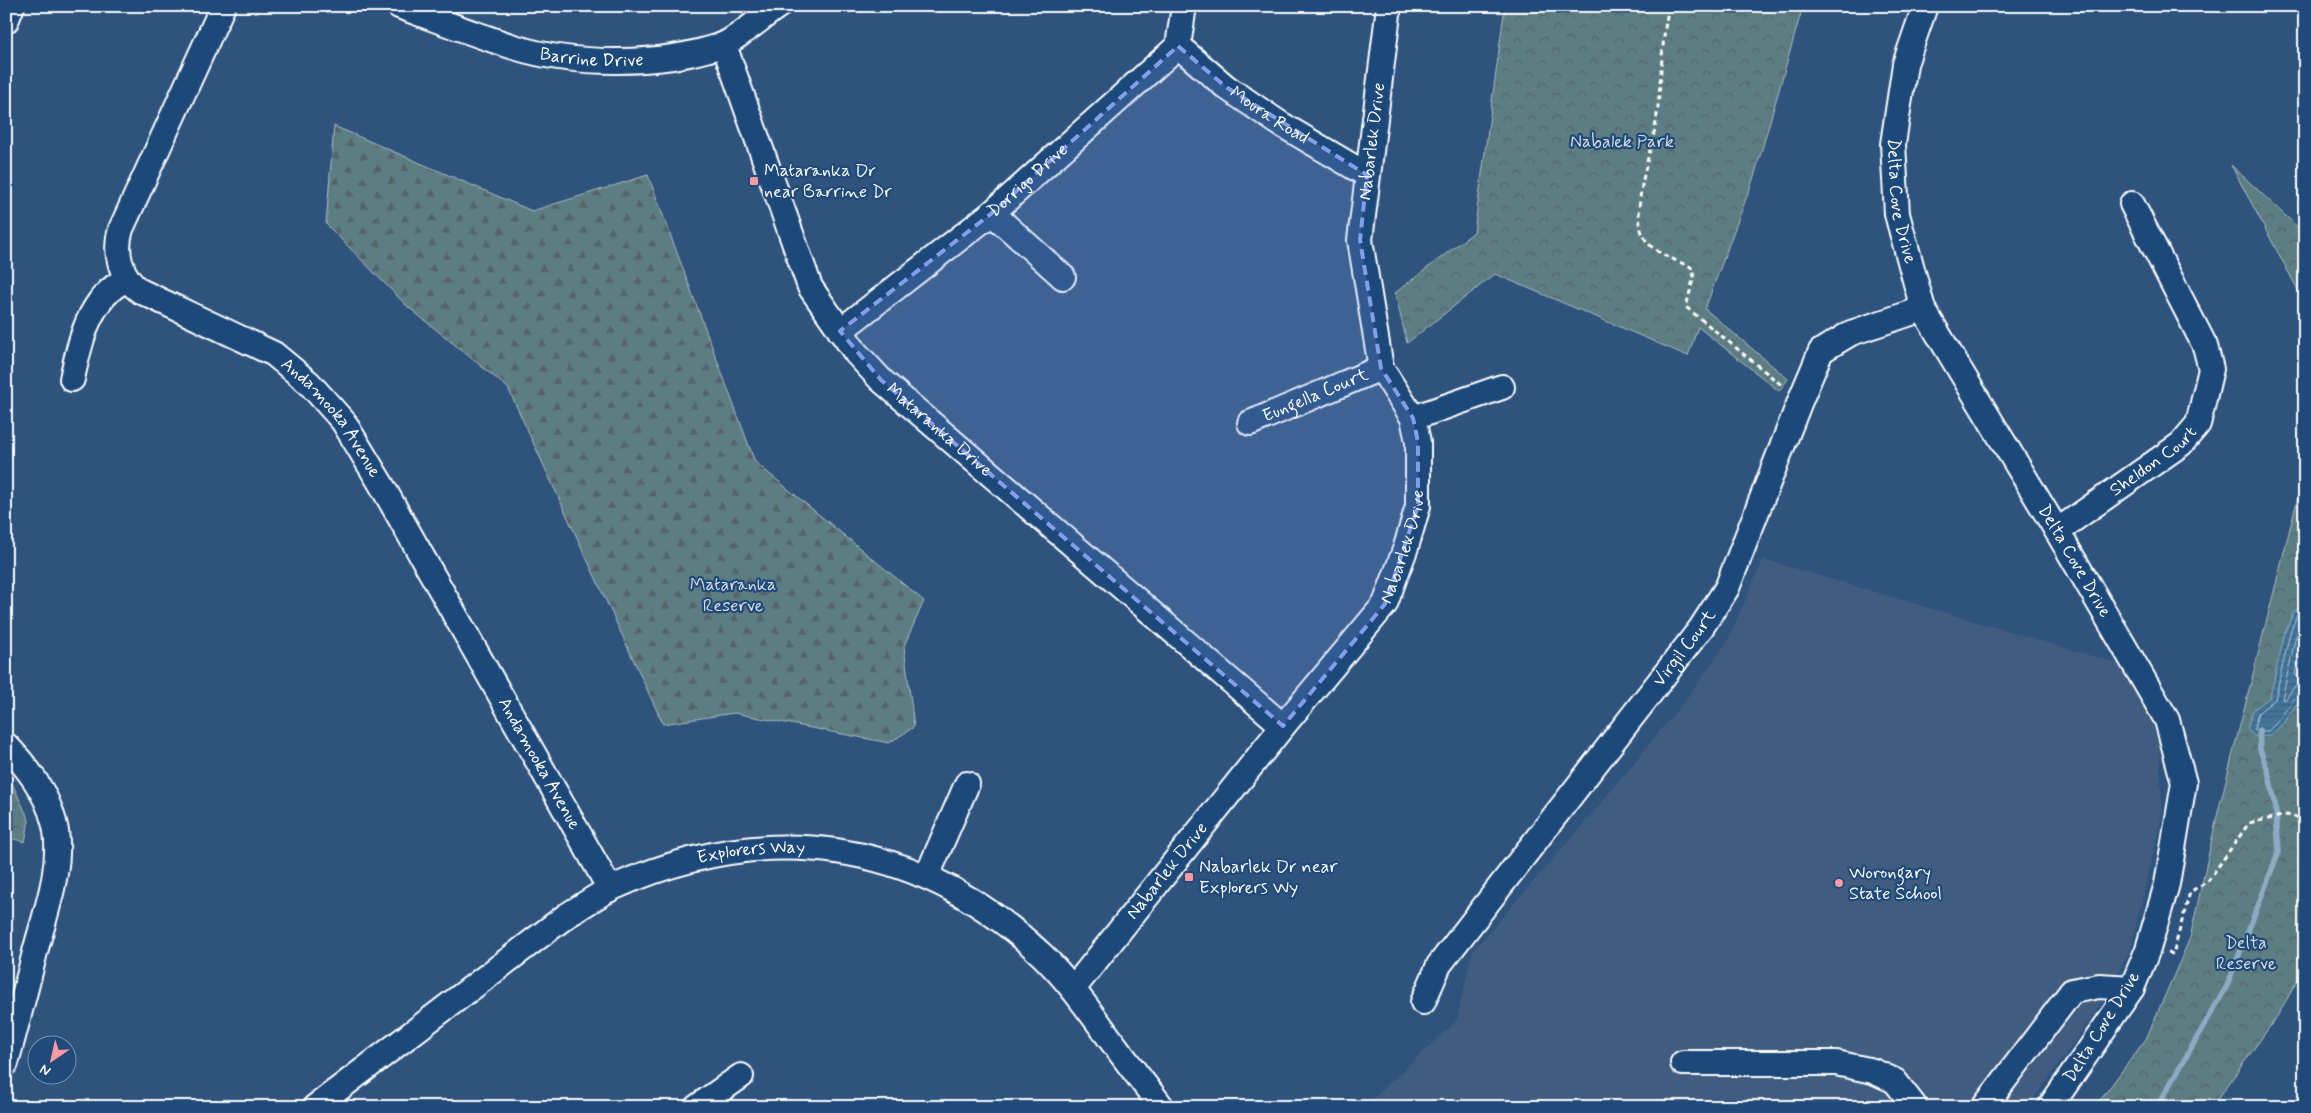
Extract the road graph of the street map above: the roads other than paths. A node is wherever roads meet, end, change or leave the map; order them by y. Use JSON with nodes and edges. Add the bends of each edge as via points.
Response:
{"nodes":[{"id":1,"x":12,"y":6,"type":"edge"},
{"id":2,"x":223,"y":6,"type":"edge"},
{"id":3,"x":399,"y":6,"type":"edge"},
{"id":4,"x":778,"y":6,"type":"edge"},
{"id":5,"x":1184,"y":6,"type":"edge"},
{"id":6,"x":1389,"y":6,"type":"edge"},
{"id":7,"x":1925,"y":6,"type":"edge"},
{"id":8,"x":6,"y":21,"type":"edge"},
{"id":9,"x":724,"y":44,"type":"junction"},
{"id":10,"x":1178,"y":46,"type":"junction"},
{"id":11,"x":1367,"y":175,"type":"junction"},
{"id":12,"x":2132,"y":204,"type":"dead end"},
{"id":13,"x":992,"y":213,"type":"junction"},
{"id":14,"x":1063,"y":277,"type":"dead end"},
{"id":15,"x":127,"y":279,"type":"junction"},
{"id":16,"x":1923,"y":309,"type":"junction"},
{"id":17,"x":840,"y":331,"type":"junction"},
{"id":18,"x":1381,"y":368,"type":"junction"},
{"id":19,"x":72,"y":379,"type":"dead end"},
{"id":20,"x":1502,"y":387,"type":"dead end"},
{"id":21,"x":1413,"y":418,"type":"junction"},
{"id":22,"x":1250,"y":423,"type":"dead end"},
{"id":23,"x":2058,"y":531,"type":"junction"},
{"id":24,"x":1283,"y":726,"type":"junction"},
{"id":25,"x":6,"y":745,"type":"edge"},
{"id":26,"x":967,"y":784,"type":"dead end"},
{"id":27,"x":927,"y":876,"type":"junction"},
{"id":28,"x":610,"y":889,"type":"junction"},
{"id":29,"x":2132,"y":988,"type":"junction"},
{"id":30,"x":1073,"y":989,"type":"junction"},
{"id":31,"x":1423,"y":1002,"type":"dead end"},
{"id":32,"x":6,"y":1063,"type":"edge"},
{"id":33,"x":1683,"y":1063,"type":"dead end"},
{"id":34,"x":741,"y":1076,"type":"dead end"},
{"id":35,"x":315,"y":1107,"type":"edge"},
{"id":36,"x":697,"y":1107,"type":"edge"},
{"id":37,"x":1162,"y":1107,"type":"edge"},
{"id":38,"x":1915,"y":1107,"type":"edge"},
{"id":39,"x":1984,"y":1107,"type":"edge"},
{"id":40,"x":2050,"y":1107,"type":"edge"}],
"edges":[{"from":1,"to":8,"type":"street"},
{"from":2,"to":15,"type":"street","via":[[121,228],[118,252]]},
{"from":3,"to":9,"type":"street","name":"Barrine Drive","via":[[516,48],[583,59],[647,61]]},
{"from":4,"to":9,"type":"street","name":"Barrine Drive"},
{"from":5,"to":10,"type":"street"},
{"from":6,"to":11,"type":"street","name":"Nabarlek Drive"},
{"from":7,"to":16,"type":"street","name":"Delta Cove Drive","via":[[1905,64],[1893,144],[1897,214]]},
{"from":9,"to":17,"type":"street","name":"Mataranka Drive","via":[[810,287]]},
{"from":10,"to":11,"type":"street","name":"Moura Road","via":[[1226,87]]},
{"from":10,"to":13,"type":"street","name":"Dorrigo Drive"},
{"from":11,"to":18,"type":"street","name":"Nabarlek Drive","via":[[1360,240]]},
{"from":12,"to":23,"type":"street","name":"Sheldon Court","via":[[2205,346],[2211,369],[2206,396],[2198,424],[2181,444]]},
{"from":13,"to":14,"type":"street"},
{"from":13,"to":17,"type":"street","name":"Dorrigo Drive"},
{"from":15,"to":19,"type":"street","via":[[111,289],[93,312],[78,350]]},
{"from":15,"to":28,"type":"street","name":"Andamooka Avenue","via":[[140,291],[274,354],[309,383],[343,421]]},
{"from":16,"to":23,"type":"street","name":"Delta Cove Drive"},
{"from":16,"to":31,"type":"street","name":"Virgil Court","via":[[1851,333],[1821,351],[1727,588],[1701,628],[1438,965]]},
{"from":17,"to":24,"type":"street","name":"Mataranka Drive","via":[[881,380]]},
{"from":18,"to":21,"type":"street","name":"Nabarlek Drive"},
{"from":18,"to":22,"type":"street","name":"Eungella Court"},
{"from":20,"to":21,"type":"street"},
{"from":21,"to":24,"type":"street","name":"Nabarlek Drive","via":[[1418,442],[1418,506],[1385,604]]},
{"from":23,"to":29,"type":"street","name":"Delta Cove Drive","via":[[2167,720],[2184,783],[2166,884],[2148,949]]},
{"from":24,"to":30,"type":"street","name":"Nabarlek Drive"},
{"from":25,"to":32,"type":"street","via":[[38,783],[55,822],[57,841],[55,873]]},
{"from":26,"to":27,"type":"street"},
{"from":27,"to":28,"type":"street","name":"Explorers Way","via":[[881,860],[841,851],[775,847],[745,849],[696,859],[656,870]]},
{"from":27,"to":30,"type":"street","name":"Explorers Way","via":[[970,898],[996,916],[1044,956]]},
{"from":28,"to":35,"type":"street","name":"Explorers Way","via":[[566,916]]},
{"from":29,"to":39,"type":"street","via":[[2099,986],[2072,991]]},
{"from":29,"to":40,"type":"street","name":"Delta Cove Drive"},
{"from":30,"to":37,"type":"street","name":"Explorers Way"},
{"from":33,"to":38,"type":"street","via":[[1836,1063],[1873,1071],[1895,1081]]},
{"from":34,"to":36,"type":"street"}]}
